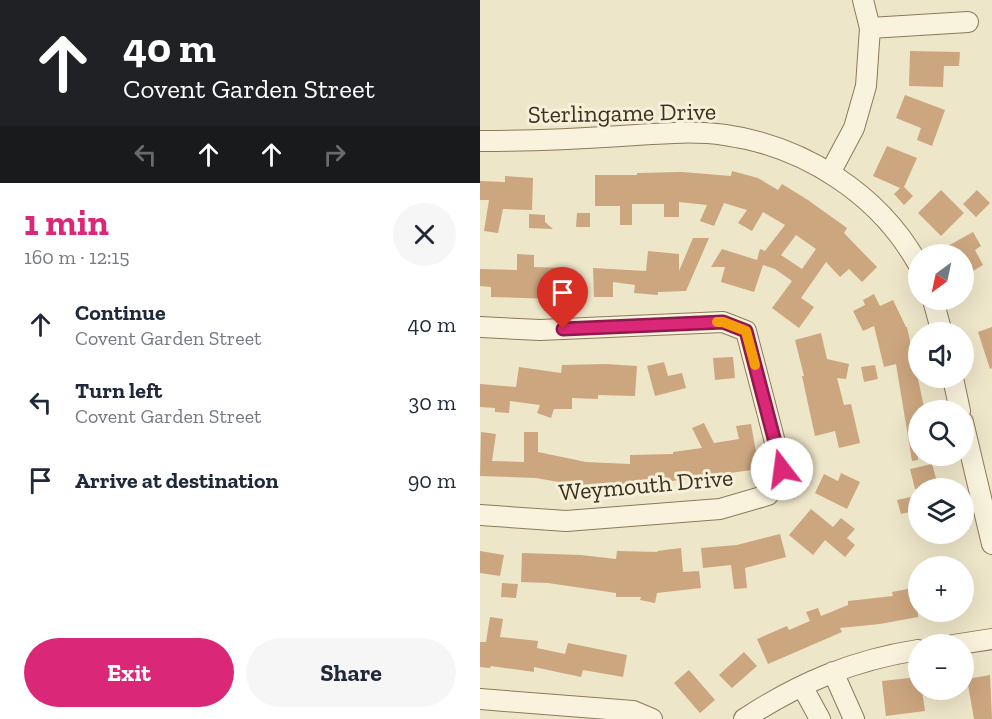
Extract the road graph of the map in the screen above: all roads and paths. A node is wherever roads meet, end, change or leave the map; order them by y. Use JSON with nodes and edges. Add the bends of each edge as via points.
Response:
{"nodes":[{"id":1,"x":863,"y":0,"type":"edge"},
{"id":2,"x":968,"y":22,"type":"dead end"},
{"id":3,"x":870,"y":28,"type":"junction"},
{"id":4,"x":480,"y":141,"type":"edge"},
{"id":5,"x":830,"y":173,"type":"junction"},
{"id":6,"x":908,"y":250,"type":"edge"},
{"id":7,"x":480,"y":327,"type":"edge"},
{"id":8,"x":973,"y":466,"type":"edge"},
{"id":9,"x":480,"y":515,"type":"edge"},
{"id":10,"x":992,"y":544,"type":"edge"},
{"id":11,"x":992,"y":639,"type":"edge"},
{"id":12,"x":974,"y":642,"type":"edge"},
{"id":13,"x":908,"y":652,"type":"edge"},
{"id":14,"x":833,"y":672,"type":"junction"},
{"id":15,"x":802,"y":686,"type":"junction"},
{"id":16,"x":480,"y":699,"type":"edge"},
{"id":17,"x":652,"y":719,"type":"edge"},
{"id":18,"x":744,"y":719,"type":"edge"},
{"id":19,"x":820,"y":719,"type":"edge"},
{"id":20,"x":854,"y":719,"type":"edge"}],
"edges":[{"from":1,"to":3,"type":"street"},
{"from":2,"to":3,"type":"street"},
{"from":3,"to":5,"type":"street","via":[[866,86],[854,128]]},
{"from":4,"to":5,"type":"street","name":"Sterlingame Drive","via":[[682,132],[725,135],[775,146]]},
{"from":5,"to":6,"type":"street","name":"Sterlingame Drive","via":[[873,205]]},
{"from":7,"to":9,"type":"street","name":"Weymouth Drive","via":[[540,330],[723,322],[746,331],[782,469],[768,495],[720,509],[566,521]]},
{"from":8,"to":10,"type":"street"},
{"from":11,"to":12,"type":"street"},
{"from":13,"to":14,"type":"street"},
{"from":14,"to":15,"type":"street"},
{"from":14,"to":20,"type":"street"},
{"from":15,"to":18,"type":"street"},
{"from":15,"to":19,"type":"street"},
{"from":16,"to":17,"type":"street","via":[[633,711]]}]}
